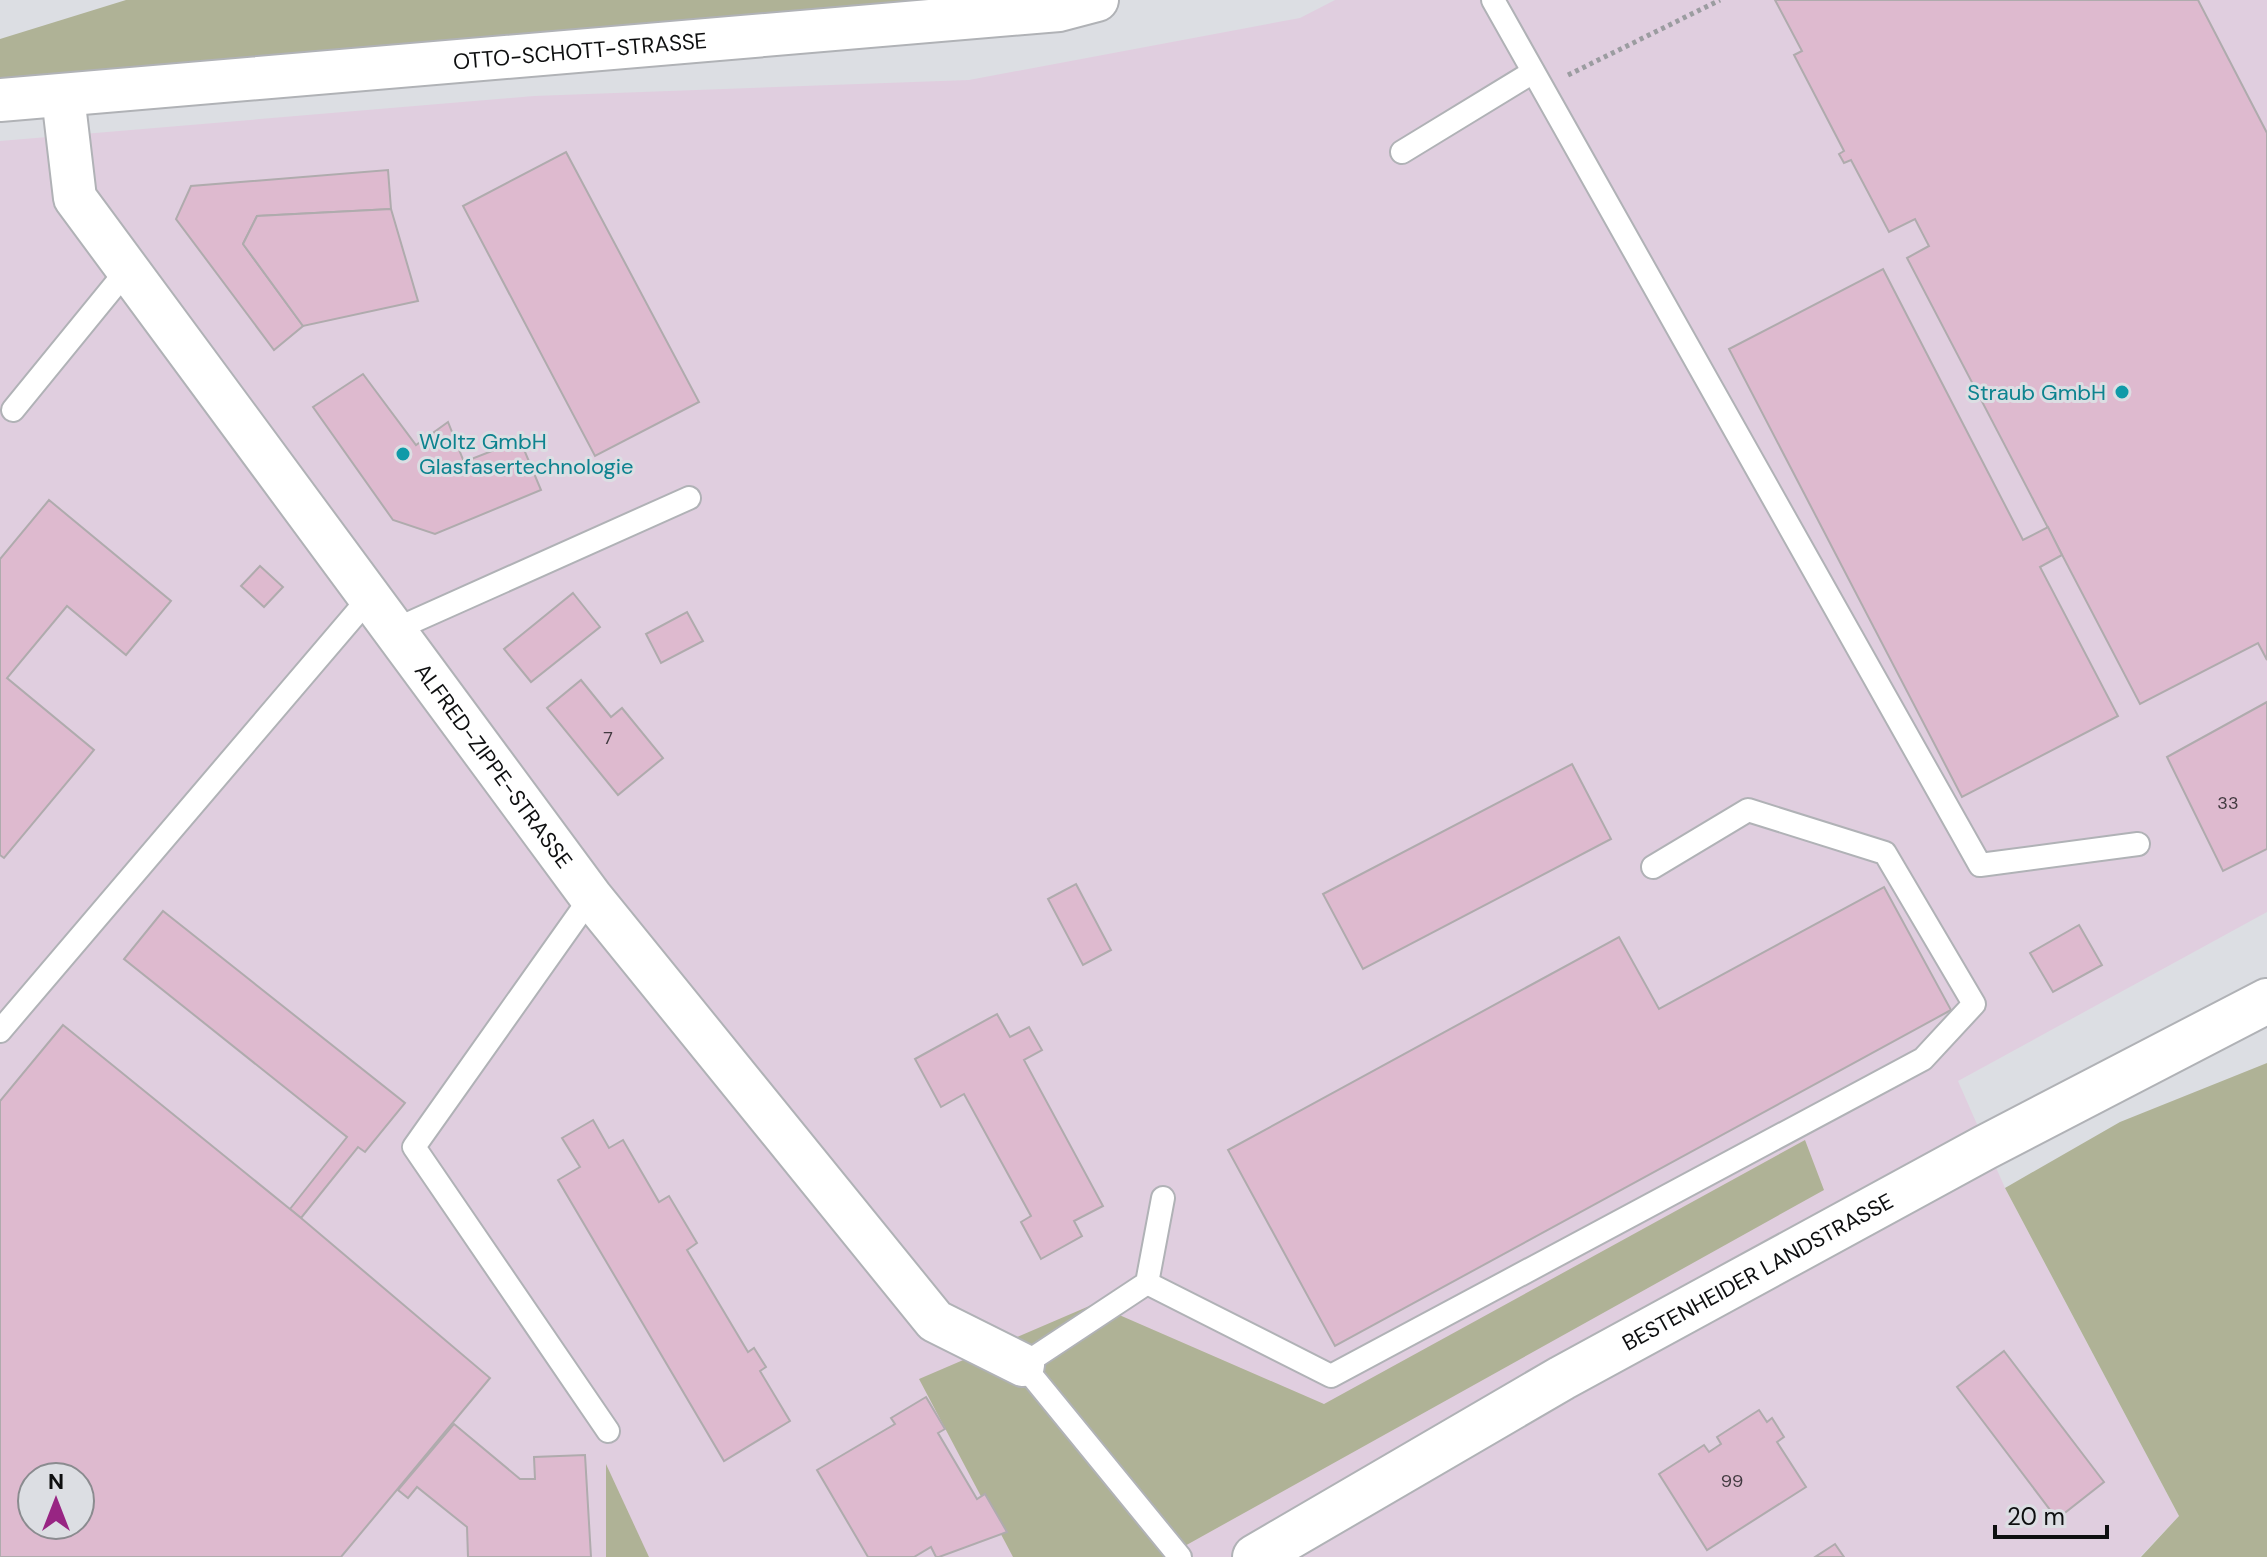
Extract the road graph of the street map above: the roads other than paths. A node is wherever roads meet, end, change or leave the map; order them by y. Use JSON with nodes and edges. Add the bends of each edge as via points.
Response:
{"nodes":[{"id":1,"x":1097,"y":0,"type":"edge"},
{"id":2,"x":1493,"y":0,"type":"edge"},
{"id":3,"x":1538,"y":80,"type":"junction"},
{"id":4,"x":63,"y":96,"type":"junction"},
{"id":5,"x":0,"y":100,"type":"edge"},
{"id":6,"x":1402,"y":152,"type":"dead end"},
{"id":7,"x":128,"y":269,"type":"junction"},
{"id":8,"x":13,"y":410,"type":"dead end"},
{"id":9,"x":689,"y":498,"type":"dead end"},
{"id":10,"x":370,"y":597,"type":"junction"},
{"id":11,"x":394,"y":630,"type":"junction"},
{"id":12,"x":2138,"y":844,"type":"dead end"},
{"id":13,"x":1653,"y":867,"type":"dead end"},
{"id":14,"x":591,"y":897,"type":"junction"},
{"id":15,"x":2267,"y":1001,"type":"edge"},
{"id":16,"x":0,"y":1031,"type":"edge"},
{"id":17,"x":1163,"y":1198,"type":"dead end"},
{"id":18,"x":1147,"y":1283,"type":"junction"},
{"id":19,"x":1023,"y":1365,"type":"junction"},
{"id":20,"x":608,"y":1431,"type":"dead end"},
{"id":21,"x":1180,"y":1557,"type":"edge"},
{"id":22,"x":1255,"y":1557,"type":"edge"}],
"edges":[{"from":1,"to":4,"type":"street","name":"OTTO-SCHOTT-STRASSE","via":[[1059,10]]},
{"from":2,"to":3,"type":"lane"},
{"from":3,"to":6,"type":"lane"},
{"from":3,"to":12,"type":"lane","via":[[1980,865]]},
{"from":4,"to":5,"type":"street","name":"OTTO-SCHOTT-STRASSE"},
{"from":4,"to":7,"type":"street","name":"ALFRED-ZIPPE-STRASSE","via":[[75,198]]},
{"from":7,"to":8,"type":"lane"},
{"from":7,"to":10,"type":"street","name":"ALFRED-ZIPPE-STRASSE"},
{"from":9,"to":11,"type":"lane"},
{"from":10,"to":11,"type":"street","name":"ALFRED-ZIPPE-STRASSE"},
{"from":10,"to":16,"type":"lane"},
{"from":11,"to":14,"type":"street","name":"ALFRED-ZIPPE-STRASSE"},
{"from":13,"to":18,"type":"lane","via":[[1748,810],[1885,853],[1974,1004],[1923,1059],[1331,1376]]},
{"from":14,"to":19,"type":"street","name":"ALFRED-ZIPPE-STRASSE","via":[[935,1321]]},
{"from":14,"to":20,"type":"lane","via":[[414,1147]]},
{"from":15,"to":22,"type":"main road","name":"BESTENHEIDER LANDSTRASSE","via":[[1575,1370]]},
{"from":17,"to":18,"type":"lane"},
{"from":18,"to":19,"type":"lane"},
{"from":19,"to":21,"type":"lane"}]}
